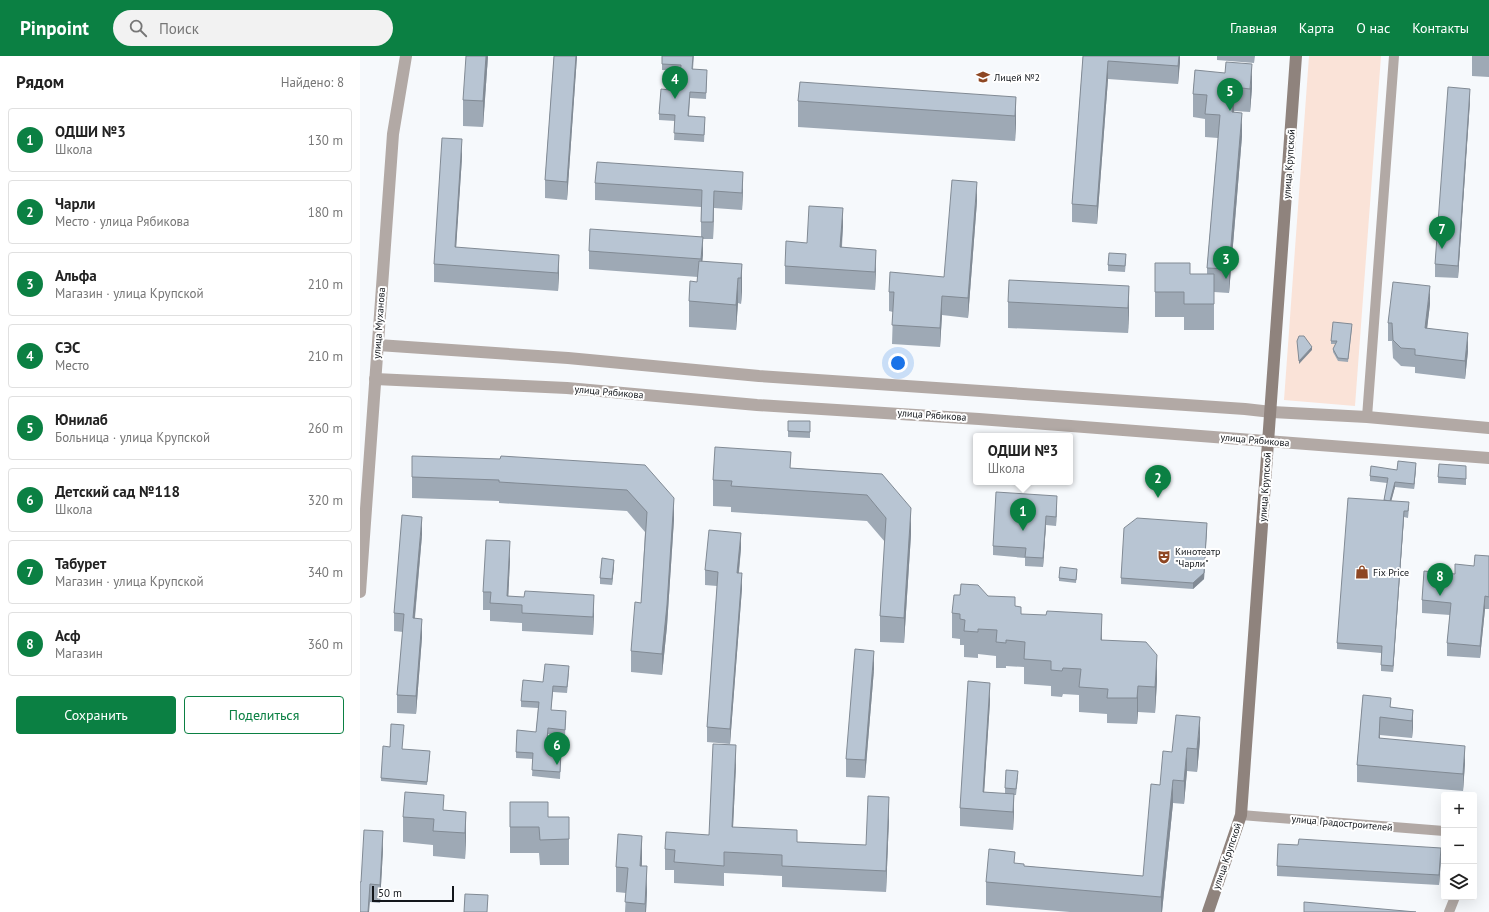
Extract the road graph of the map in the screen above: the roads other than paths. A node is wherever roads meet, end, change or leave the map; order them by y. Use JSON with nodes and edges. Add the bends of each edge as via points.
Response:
{"nodes":[{"id":1,"x":406,"y":56,"type":"edge"},
{"id":2,"x":1296,"y":56,"type":"edge"},
{"id":3,"x":1394,"y":56,"type":"edge"},
{"id":4,"x":378,"y":345,"type":"junction"},
{"id":5,"x":375,"y":379,"type":"junction"},
{"id":6,"x":1272,"y":412,"type":"junction"},
{"id":7,"x":1367,"y":417,"type":"junction"},
{"id":8,"x":1489,"y":428,"type":"edge"},
{"id":9,"x":1268,"y":441,"type":"junction"},
{"id":10,"x":1489,"y":458,"type":"edge"},
{"id":11,"x":360,"y":592,"type":"edge"},
{"id":12,"x":1241,"y":815,"type":"junction"},
{"id":13,"x":1441,"y":831,"type":"edge"},
{"id":14,"x":1454,"y":900,"type":"edge"},
{"id":15,"x":1208,"y":912,"type":"edge"},
{"id":16,"x":1449,"y":912,"type":"edge"}],
"edges":[{"from":1,"to":4,"type":"street","name":"улица Муханова","via":[[392,134]]},
{"from":2,"to":6,"type":"main road","name":"улица Крупской"},
{"from":3,"to":7,"type":"street"},
{"from":4,"to":5,"type":"street","name":"улица Муханова"},
{"from":4,"to":6,"type":"street","via":[[568,358],[759,376]]},
{"from":5,"to":9,"type":"street","name":"улица Рябикова","via":[[567,388],[757,405]]},
{"from":5,"to":11,"type":"street","name":"улица Муханова"},
{"from":6,"to":7,"type":"street"},
{"from":6,"to":9,"type":"main road","name":"улица Крупской"},
{"from":7,"to":8,"type":"street"},
{"from":9,"to":10,"type":"street","name":"улица Рябикова"},
{"from":9,"to":12,"type":"main road","name":"улица Крупской"},
{"from":12,"to":13,"type":"street","name":"улица Градостроителей"},
{"from":12,"to":15,"type":"main road","name":"улица Крупской"},
{"from":14,"to":16,"type":"street"}]}
